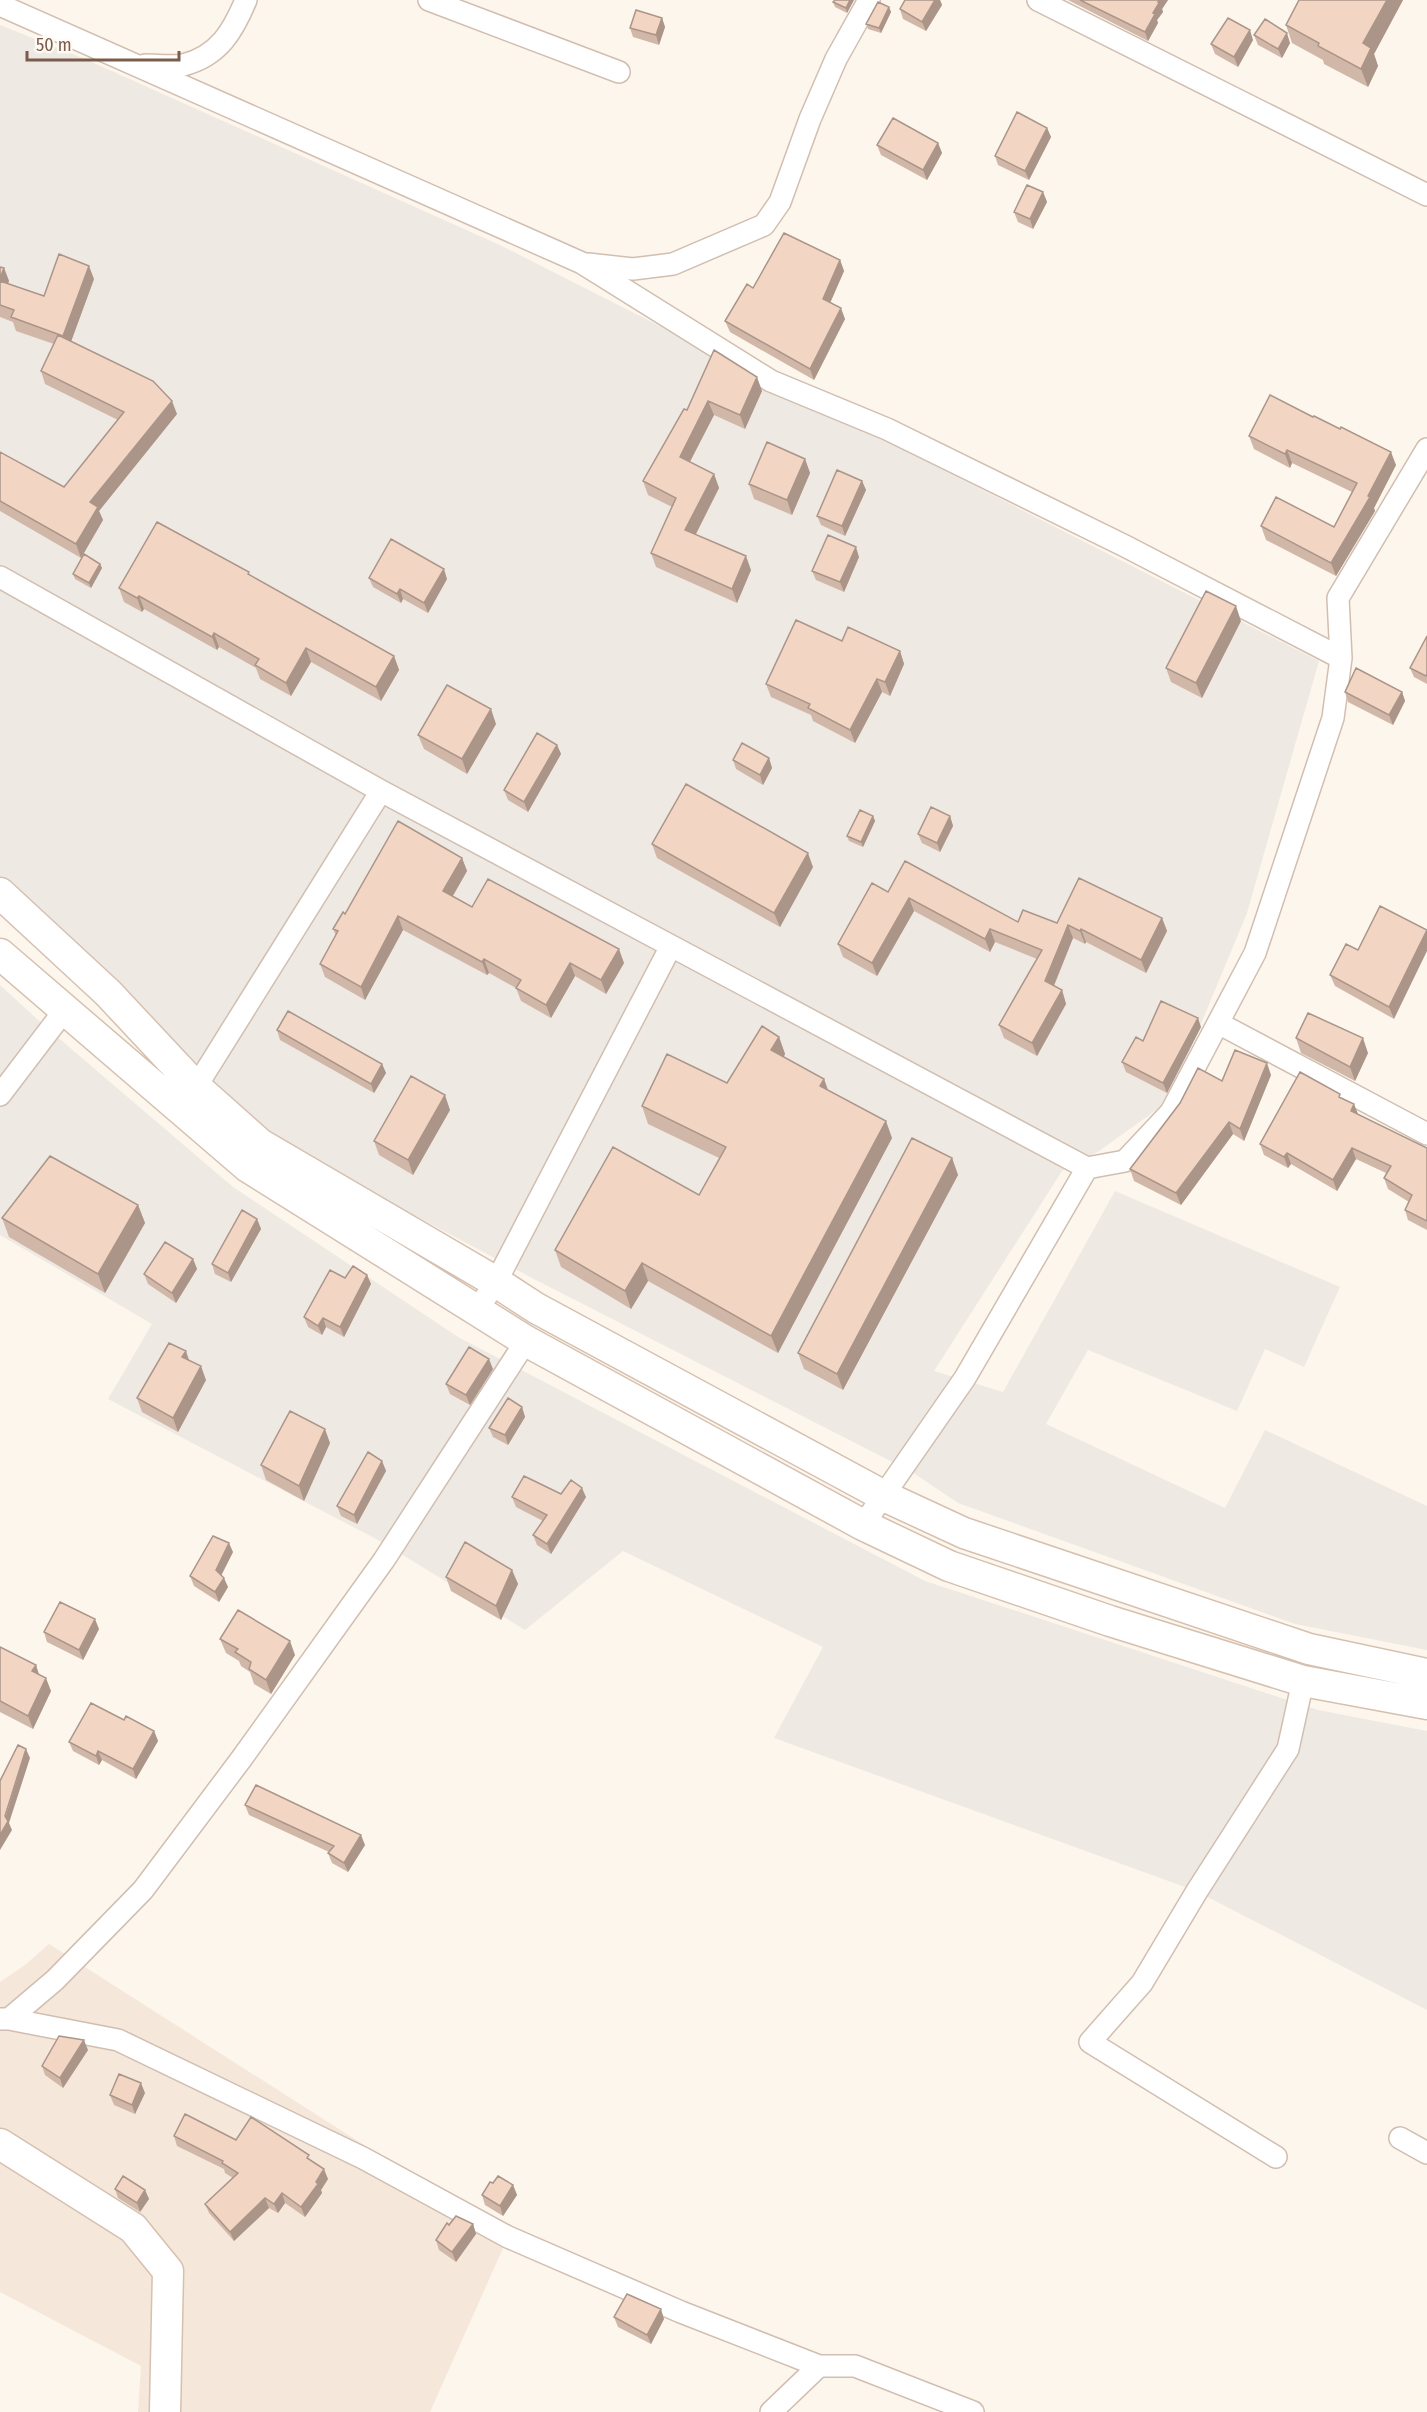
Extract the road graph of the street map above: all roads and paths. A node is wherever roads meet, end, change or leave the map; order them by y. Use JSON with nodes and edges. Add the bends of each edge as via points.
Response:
{"nodes":[{"id":1,"x":246,"y":0,"type":"edge"},
{"id":2,"x":429,"y":0,"type":"edge"},
{"id":3,"x":869,"y":0,"type":"edge"},
{"id":4,"x":1038,"y":0,"type":"edge"},
{"id":5,"x":0,"y":5,"type":"edge"},
{"id":6,"x":139,"y":66,"type":"junction"},
{"id":7,"x":619,"y":72,"type":"dead end"},
{"id":8,"x":1427,"y":195,"type":"edge"},
{"id":9,"x":582,"y":263,"type":"junction"},
{"id":10,"x":1427,"y":449,"type":"edge"},
{"id":11,"x":0,"y":577,"type":"edge"},
{"id":12,"x":1341,"y":658,"type":"junction"},
{"id":13,"x":381,"y":791,"type":"junction"},
{"id":14,"x":0,"y":893,"type":"edge"},
{"id":15,"x":671,"y":946,"type":"junction"},
{"id":16,"x":0,"y":954,"type":"edge"},
{"id":17,"x":64,"y":1011,"type":"junction"},
{"id":18,"x":1218,"y":1023,"type":"junction"},
{"id":19,"x":0,"y":1095,"type":"edge"},
{"id":20,"x":192,"y":1101,"type":"junction"},
{"id":21,"x":1427,"y":1134,"type":"edge"},
{"id":22,"x":1087,"y":1168,"type":"junction"},
{"id":23,"x":496,"y":1282,"type":"junction"},
{"id":24,"x":477,"y":1310,"type":"junction"},
{"id":25,"x":526,"y":1341,"type":"junction"},
{"id":26,"x":884,"y":1496,"type":"junction"},
{"id":27,"x":863,"y":1525,"type":"junction"},
{"id":28,"x":964,"y":1533,"type":"junction"},
{"id":29,"x":949,"y":1566,"type":"junction"},
{"id":30,"x":1309,"y":1649,"type":"junction"},
{"id":31,"x":1427,"y":1674,"type":"edge"},
{"id":32,"x":1303,"y":1681,"type":"junction"},
{"id":33,"x":1427,"y":1704,"type":"edge"},
{"id":34,"x":5,"y":2019,"type":"edge"},
{"id":35,"x":1400,"y":2138,"type":"dead end"},
{"id":36,"x":0,"y":2144,"type":"edge"},
{"id":37,"x":1427,"y":2153,"type":"edge"},
{"id":38,"x":1276,"y":2157,"type":"dead end"},
{"id":39,"x":819,"y":2366,"type":"junction"},
{"id":40,"x":165,"y":2412,"type":"edge"},
{"id":41,"x":771,"y":2412,"type":"edge"},
{"id":42,"x":973,"y":2412,"type":"edge"}],
"edges":[{"from":1,"to":6,"type":"street","via":[[231,33],[212,52],[183,65]]},
{"from":2,"to":7,"type":"street"},
{"from":3,"to":9,"type":"street","via":[[836,58],[780,202],[764,225],[673,264],[633,269]]},
{"from":4,"to":8,"type":"street"},
{"from":5,"to":6,"type":"street"},
{"from":6,"to":9,"type":"street"},
{"from":9,"to":12,"type":"street","via":[[771,381],[907,439]]},
{"from":10,"to":12,"type":"street","via":[[1338,598]]},
{"from":11,"to":13,"type":"street"},
{"from":12,"to":18,"type":"street","via":[[1333,718],[1255,953]]},
{"from":13,"to":15,"type":"street"},
{"from":13,"to":20,"type":"street"},
{"from":14,"to":20,"type":"main road","via":[[108,993]]},
{"from":15,"to":22,"type":"street"},
{"from":15,"to":23,"type":"street"},
{"from":16,"to":17,"type":"main road"},
{"from":17,"to":19,"type":"street"},
{"from":17,"to":20,"type":"main road"},
{"from":18,"to":21,"type":"street"},
{"from":18,"to":22,"type":"street","via":[[1171,1112],[1125,1161]]},
{"from":20,"to":23,"type":"main road"},
{"from":20,"to":24,"type":"main road","via":[[248,1167]]},
{"from":22,"to":26,"type":"street","via":[[965,1378]]},
{"from":23,"to":24,"type":"street"},
{"from":23,"to":26,"type":"main road","via":[[536,1308]]},
{"from":24,"to":25,"type":"main road"},
{"from":25,"to":27,"type":"main road"},
{"from":25,"to":34,"type":"street","via":[[384,1560],[143,1890],[55,1980]]},
{"from":26,"to":27,"type":"street"},
{"from":26,"to":28,"type":"main road"},
{"from":27,"to":29,"type":"main road"},
{"from":28,"to":29,"type":"main road"},
{"from":28,"to":30,"type":"main road"},
{"from":29,"to":32,"type":"main road"},
{"from":30,"to":31,"type":"main road"},
{"from":30,"to":32,"type":"main road"},
{"from":32,"to":33,"type":"main road"},
{"from":32,"to":38,"type":"street","via":[[1288,1749],[1142,1983],[1090,2042]]},
{"from":34,"to":39,"type":"street","via":[[118,2040],[363,2158],[508,2237]]},
{"from":35,"to":37,"type":"street"},
{"from":36,"to":40,"type":"main road","via":[[133,2228],[168,2271]]},
{"from":39,"to":41,"type":"street"},
{"from":39,"to":42,"type":"street","via":[[855,2366]]}]}
